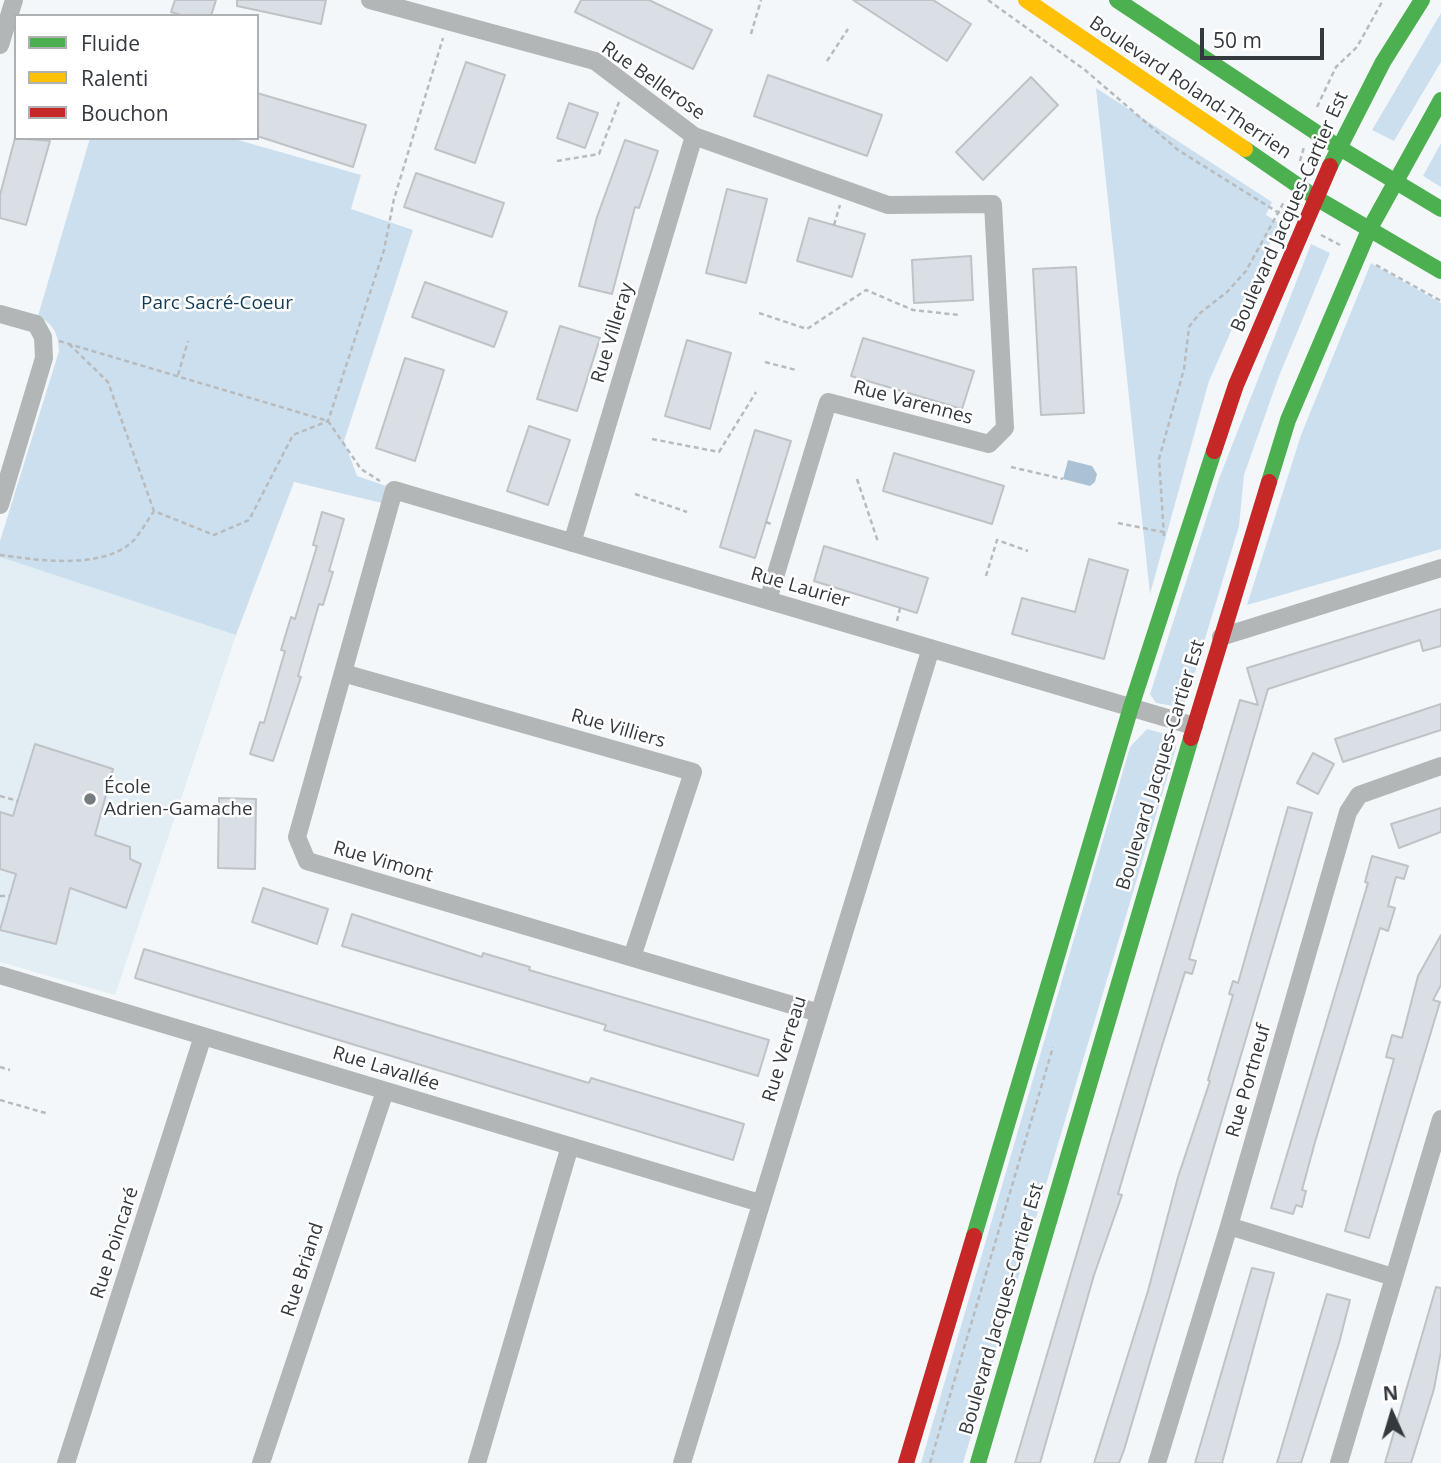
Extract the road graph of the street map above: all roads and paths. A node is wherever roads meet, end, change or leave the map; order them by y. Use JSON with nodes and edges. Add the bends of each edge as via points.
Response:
{"nodes":[{"id":1,"x":14,"y":0,"type":"edge"},
{"id":2,"x":370,"y":0,"type":"edge"},
{"id":3,"x":761,"y":0,"type":"edge"},
{"id":4,"x":988,"y":0,"type":"edge"},
{"id":5,"x":1026,"y":0,"type":"edge"},
{"id":6,"x":1117,"y":0,"type":"edge"},
{"id":7,"x":1383,"y":0,"type":"edge"},
{"id":8,"x":1422,"y":0,"type":"edge"},
{"id":9,"x":448,"y":21,"type":"junction"},
{"id":10,"x":848,"y":29,"type":"dead end"},
{"id":11,"x":751,"y":34,"type":"dead end"},
{"id":12,"x":0,"y":45,"type":"edge"},
{"id":13,"x":827,"y":61,"type":"dead end"},
{"id":14,"x":626,"y":85,"type":"junction"},
{"id":15,"x":1441,"y":100,"type":"edge"},
{"id":16,"x":1310,"y":128,"type":"junction"},
{"id":17,"x":694,"y":136,"type":"junction"},
{"id":18,"x":1338,"y":147,"type":"junction"},
{"id":19,"x":557,"y":162,"type":"dead end"},
{"id":20,"x":1394,"y":181,"type":"junction"},
{"id":21,"x":1292,"y":183,"type":"junction"},
{"id":22,"x":845,"y":190,"type":"junction"},
{"id":23,"x":1316,"y":198,"type":"junction"},
{"id":24,"x":993,"y":204,"type":"joint"},
{"id":25,"x":1441,"y":209,"type":"edge"},
{"id":26,"x":1278,"y":214,"type":"junction"},
{"id":27,"x":834,"y":225,"type":"dead end"},
{"id":28,"x":1304,"y":226,"type":"junction"},
{"id":29,"x":1369,"y":230,"type":"junction"},
{"id":30,"x":1358,"y":256,"type":"junction"},
{"id":31,"x":1441,"y":271,"type":"edge"},
{"id":32,"x":1441,"y":301,"type":"edge"},
{"id":33,"x":759,"y":313,"type":"dead end"},
{"id":34,"x":0,"y":314,"type":"edge"},
{"id":35,"x":959,"y":315,"type":"dead end"},
{"id":36,"x":43,"y":337,"type":"junction"},
{"id":37,"x":188,"y":341,"type":"dead end"},
{"id":38,"x":69,"y":344,"type":"junction"},
{"id":39,"x":765,"y":362,"type":"dead end"},
{"id":40,"x":796,"y":370,"type":"dead end"},
{"id":41,"x":178,"y":377,"type":"junction"},
{"id":42,"x":756,"y":392,"type":"dead end"},
{"id":43,"x":328,"y":421,"type":"junction"},
{"id":44,"x":652,"y":439,"type":"dead end"},
{"id":45,"x":1011,"y":467,"type":"dead end"},
{"id":46,"x":857,"y":479,"type":"dead end"},
{"id":47,"x":1063,"y":479,"type":"dead end"},
{"id":48,"x":394,"y":490,"type":"junction"},
{"id":49,"x":635,"y":494,"type":"dead end"},
{"id":50,"x":0,"y":505,"type":"edge"},
{"id":51,"x":154,"y":511,"type":"junction"},
{"id":52,"x":687,"y":512,"type":"dead end"},
{"id":53,"x":1118,"y":523,"type":"dead end"},
{"id":54,"x":1164,"y":532,"type":"junction"},
{"id":55,"x":1165,"y":541,"type":"dead end"},
{"id":56,"x":878,"y":542,"type":"dead end"},
{"id":57,"x":572,"y":543,"type":"junction"},
{"id":58,"x":1028,"y":551,"type":"dead end"},
{"id":59,"x":0,"y":555,"type":"edge"},
{"id":60,"x":1441,"y":568,"type":"edge"},
{"id":61,"x":986,"y":576,"type":"dead end"},
{"id":62,"x":768,"y":600,"type":"junction"},
{"id":63,"x":1221,"y":636,"type":"junction"},
{"id":64,"x":931,"y":649,"type":"junction"},
{"id":65,"x":343,"y":673,"type":"junction"},
{"id":66,"x":1131,"y":707,"type":"junction"},
{"id":67,"x":1194,"y":726,"type":"junction"},
{"id":68,"x":1441,"y":766,"type":"edge"},
{"id":69,"x":0,"y":796,"type":"edge"},
{"id":70,"x":18,"y":801,"type":"dead end"},
{"id":71,"x":0,"y":896,"type":"edge"},
{"id":72,"x":9,"y":896,"type":"dead end"},
{"id":73,"x":632,"y":957,"type":"junction"},
{"id":74,"x":0,"y":975,"type":"edge"},
{"id":75,"x":819,"y":1013,"type":"junction"},
{"id":76,"x":203,"y":1036,"type":"junction"},
{"id":77,"x":0,"y":1067,"type":"edge"},
{"id":78,"x":9,"y":1070,"type":"dead end"},
{"id":79,"x":385,"y":1091,"type":"junction"},
{"id":80,"x":0,"y":1100,"type":"edge"},
{"id":81,"x":49,"y":1114,"type":"dead end"},
{"id":82,"x":1441,"y":1119,"type":"edge"},
{"id":83,"x":570,"y":1146,"type":"junction"},
{"id":84,"x":760,"y":1203,"type":"junction"},
{"id":85,"x":1229,"y":1226,"type":"junction"},
{"id":86,"x":1393,"y":1277,"type":"junction"},
{"id":87,"x":66,"y":1463,"type":"edge"},
{"id":88,"x":261,"y":1463,"type":"edge"},
{"id":89,"x":477,"y":1463,"type":"edge"},
{"id":90,"x":682,"y":1463,"type":"edge"},
{"id":91,"x":906,"y":1463,"type":"edge"},
{"id":92,"x":978,"y":1463,"type":"edge"},
{"id":93,"x":1157,"y":1463,"type":"edge"},
{"id":94,"x":1339,"y":1463,"type":"edge"}],
"edges":[{"from":1,"to":12,"type":"street"},
{"from":2,"to":9,"type":"street","name":"Rue Bellerose"},
{"from":3,"to":11,"type":"path"},
{"from":4,"to":26,"type":"path","via":[[1085,70],[1178,150]]},
{"from":5,"to":21,"type":"main road","name":"Boulevard Roland-Therrien"},
{"from":6,"to":16,"type":"main road","name":"Boulevard Roland-Therrien"},
{"from":7,"to":16,"type":"path","name":"Boulevard Jacques-Cartier Est","via":[[1357,47],[1331,75]]},
{"from":8,"to":18,"type":"main road","name":"Boulevard Jacques-Cartier Est"},
{"from":9,"to":14,"type":"street","name":"Rue Bellerose","via":[[595,61]]},
{"from":9,"to":43,"type":"path","via":[[394,199],[384,250]]},
{"from":10,"to":13,"type":"path"},
{"from":14,"to":17,"type":"street","name":"Rue Bellerose"},
{"from":14,"to":19,"type":"path","via":[[599,154]]},
{"from":15,"to":20,"type":"main road","name":"Boulevard Jacques-Cartier Est"},
{"from":16,"to":18,"type":"main road","name":"Boulevard Roland-Therrien"},
{"from":16,"to":21,"type":"path","name":"Boulevard Jacques-Cartier Est"},
{"from":17,"to":22,"type":"street","name":"Rue Bellerose"},
{"from":17,"to":57,"type":"street","name":"Rue Villeray"},
{"from":18,"to":20,"type":"main road","name":"Boulevard Roland-Therrien"},
{"from":18,"to":23,"type":"main road","name":"Boulevard Jacques-Cartier Est"},
{"from":20,"to":25,"type":"main road","name":"Boulevard Roland-Therrien"},
{"from":20,"to":29,"type":"main road","name":"Boulevard Jacques-Cartier Est"},
{"from":21,"to":23,"type":"main road","name":"Boulevard Roland-Therrien"},
{"from":21,"to":26,"type":"path","name":"Boulevard Jacques-Cartier Est"},
{"from":22,"to":24,"type":"street","name":"Rue Bellerose","via":[[888,205]]},
{"from":22,"to":27,"type":"path"},
{"from":23,"to":28,"type":"main road","name":"Boulevard Jacques-Cartier Est"},
{"from":23,"to":29,"type":"main road","name":"Boulevard Roland-Therrien"},
{"from":24,"to":62,"type":"street","name":"Rue Varennes","via":[[1005,428],[989,444],[828,402]]},
{"from":26,"to":28,"type":"path"},
{"from":26,"to":54,"type":"path","name":"Boulevard Jacques-Cartier Est","via":[[1246,271],[1189,327],[1184,369],[1159,459]]},
{"from":28,"to":30,"type":"path"},
{"from":28,"to":66,"type":"main road","name":"Boulevard Jacques-Cartier Est","via":[[1236,385]]},
{"from":29,"to":30,"type":"main road","name":"Boulevard Jacques-Cartier Est"},
{"from":29,"to":31,"type":"main road","name":"Boulevard Roland-Therrien"},
{"from":30,"to":32,"type":"path"},
{"from":30,"to":63,"type":"main road","name":"Boulevard Jacques-Cartier Est","via":[[1288,420]]},
{"from":33,"to":35,"type":"path","via":[[807,329],[866,290],[913,310]]},
{"from":34,"to":36,"type":"street","via":[[36,324]]},
{"from":36,"to":38,"type":"path"},
{"from":36,"to":50,"type":"street","via":[[44,358]]},
{"from":37,"to":41,"type":"path"},
{"from":38,"to":41,"type":"path"},
{"from":38,"to":51,"type":"path","via":[[108,382]]},
{"from":39,"to":40,"type":"path"},
{"from":41,"to":43,"type":"path"},
{"from":42,"to":44,"type":"path","via":[[719,452]]},
{"from":43,"to":48,"type":"path","via":[[361,469]]},
{"from":43,"to":51,"type":"path","via":[[293,435],[248,520],[214,535]]},
{"from":45,"to":47,"type":"path"},
{"from":46,"to":56,"type":"path"},
{"from":48,"to":57,"type":"street","name":"Rue Laurier"},
{"from":48,"to":65,"type":"street","name":"Rue Vimont"},
{"from":49,"to":52,"type":"path"},
{"from":51,"to":59,"type":"path","via":[[132,542],[106,557],[46,561]]},
{"from":53,"to":54,"type":"path"},
{"from":54,"to":55,"type":"path","name":"Boulevard Jacques-Cartier Est"},
{"from":57,"to":62,"type":"street","name":"Rue Laurier"},
{"from":58,"to":61,"type":"path","via":[[997,540]]},
{"from":60,"to":63,"type":"street"},
{"from":62,"to":64,"type":"street","name":"Rue Laurier"},
{"from":63,"to":67,"type":"main road","name":"Boulevard Jacques-Cartier Est"},
{"from":64,"to":66,"type":"street","name":"Rue Laurier"},
{"from":64,"to":75,"type":"street","name":"Rue Verreau"},
{"from":65,"to":73,"type":"street","name":"Rue Vimont","via":[[296,837],[307,861]]},
{"from":65,"to":73,"type":"street","name":"Rue Villiers","via":[[694,772]]},
{"from":66,"to":67,"type":"street","name":"Rue Laurier"},
{"from":66,"to":91,"type":"main road","name":"Boulevard Jacques-Cartier Est"},
{"from":67,"to":92,"type":"main road","name":"Boulevard Jacques-Cartier Est"},
{"from":68,"to":85,"type":"street","name":"Rue Portneuf","via":[[1359,795],[1348,812]]},
{"from":69,"to":70,"type":"path"},
{"from":71,"to":72,"type":"path"},
{"from":73,"to":75,"type":"street","name":"Rue Vimont"},
{"from":74,"to":76,"type":"street","name":"Rue Lavallée"},
{"from":75,"to":84,"type":"street","name":"Rue Verreau"},
{"from":76,"to":79,"type":"street","name":"Rue Lavallée"},
{"from":76,"to":87,"type":"street","name":"Rue Poincaré"},
{"from":77,"to":78,"type":"path"},
{"from":79,"to":83,"type":"street","name":"Rue Lavallée"},
{"from":79,"to":88,"type":"street","name":"Rue Briand"},
{"from":80,"to":81,"type":"path"},
{"from":82,"to":86,"type":"street"},
{"from":83,"to":84,"type":"street","name":"Rue Lavallée"},
{"from":83,"to":89,"type":"street"},
{"from":84,"to":90,"type":"street","name":"Rue Verreau"},
{"from":85,"to":86,"type":"street"},
{"from":85,"to":93,"type":"street","name":"Rue Portneuf"},
{"from":86,"to":94,"type":"street"}]}
